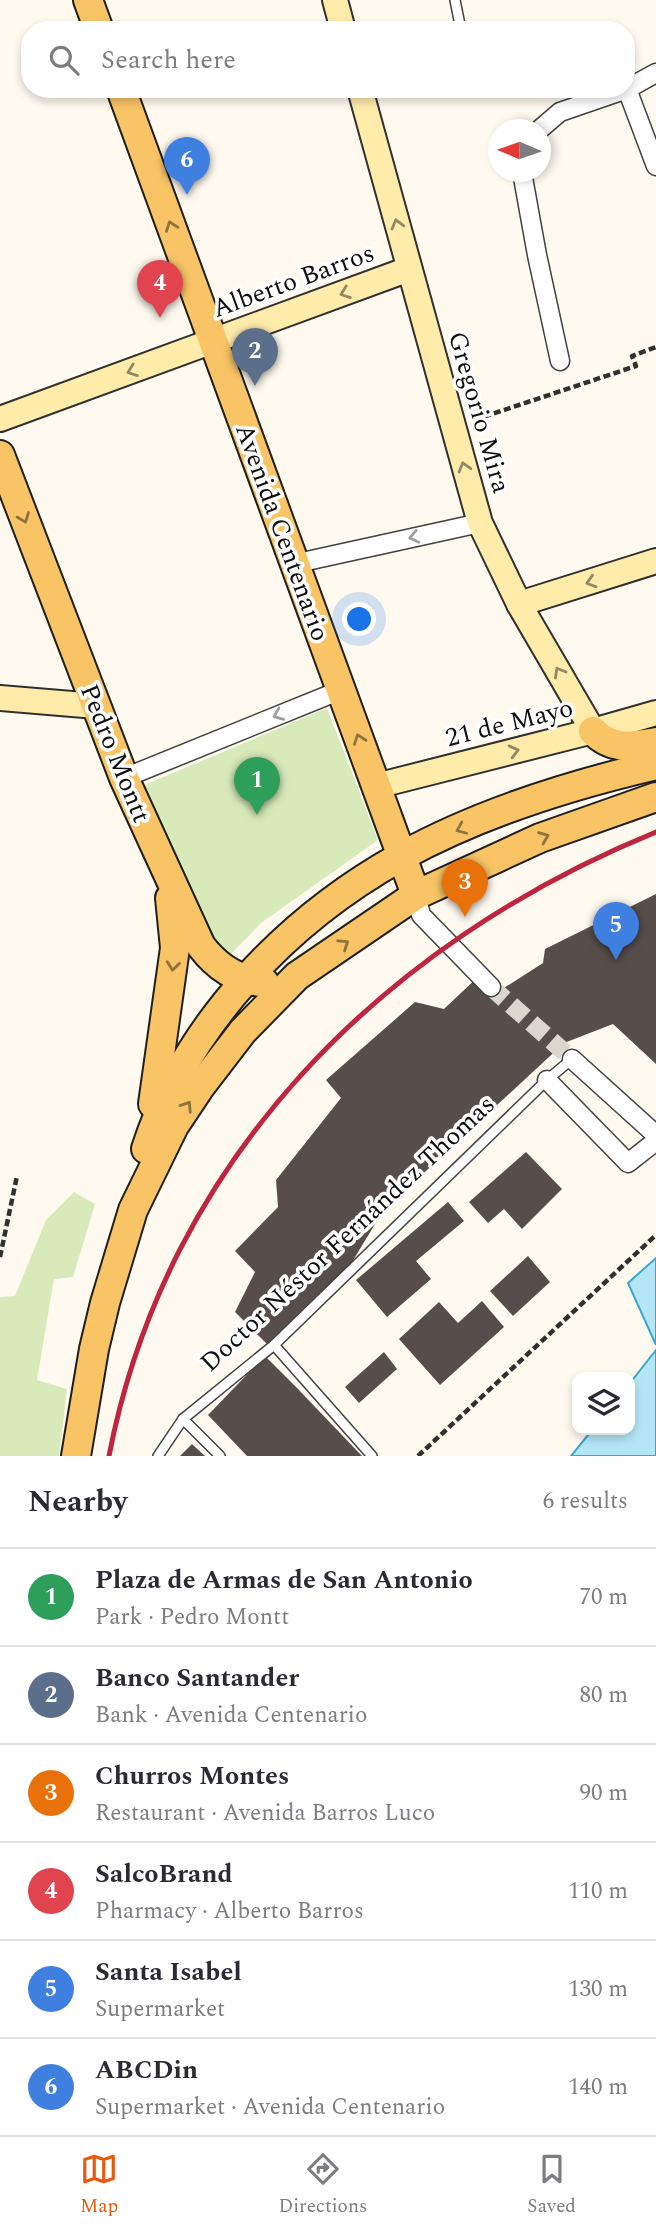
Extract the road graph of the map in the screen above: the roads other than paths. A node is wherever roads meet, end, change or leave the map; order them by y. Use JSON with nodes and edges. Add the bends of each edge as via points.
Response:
{"nodes":[{"id":1,"x":88,"y":0,"type":"edge"},
{"id":2,"x":335,"y":0,"type":"edge"},
{"id":3,"x":455,"y":0,"type":"edge"},
{"id":4,"x":96,"y":21,"type":"edge"},
{"id":5,"x":341,"y":21,"type":"edge"},
{"id":6,"x":459,"y":21,"type":"edge"},
{"id":7,"x":656,"y":73,"type":"edge"},
{"id":8,"x":635,"y":85,"type":"edge"},
{"id":9,"x":124,"y":98,"type":"edge"},
{"id":10,"x":362,"y":98,"type":"edge"},
{"id":11,"x":601,"y":98,"type":"edge"},
{"id":12,"x":631,"y":98,"type":"edge"},
{"id":13,"x":551,"y":120,"type":"edge"},
{"id":14,"x":656,"y":166,"type":"edge"},
{"id":15,"x":524,"y":182,"type":"edge"},
{"id":16,"x":409,"y":269,"type":"junction"},
{"id":17,"x":213,"y":341,"type":"junction"},
{"id":18,"x":560,"y":360,"type":"dead end"},
{"id":19,"x":0,"y":419,"type":"edge"},
{"id":20,"x":0,"y":455,"type":"edge"},
{"id":21,"x":480,"y":523,"type":"junction"},
{"id":22,"x":656,"y":561,"type":"edge"},
{"id":23,"x":293,"y":564,"type":"junction"},
{"id":24,"x":519,"y":604,"type":"junction"},
{"id":25,"x":341,"y":690,"type":"junction"},
{"id":26,"x":0,"y":698,"type":"edge"},
{"id":27,"x":96,"y":706,"type":"junction"},
{"id":28,"x":656,"y":713,"type":"edge"},
{"id":29,"x":593,"y":732,"type":"junction"},
{"id":30,"x":656,"y":742,"type":"edge"},
{"id":31,"x":656,"y":765,"type":"edge"},
{"id":32,"x":124,"y":778,"type":"junction"},
{"id":33,"x":376,"y":786,"type":"junction"},
{"id":34,"x":656,"y":797,"type":"edge"},
{"id":35,"x":157,"y":851,"type":"junction"},
{"id":36,"x":402,"y":856,"type":"junction"},
{"id":37,"x":416,"y":895,"type":"junction"},
{"id":38,"x":297,"y":976,"type":"junction"},
{"id":39,"x":246,"y":980,"type":"junction"},
{"id":40,"x":491,"y":987,"type":"tunnel mouth"},
{"id":41,"x":572,"y":1059,"type":"joint"},
{"id":42,"x":547,"y":1080,"type":"junction"},
{"id":43,"x":656,"y":1135,"type":"edge"},
{"id":44,"x":656,"y":1141,"type":"edge"},
{"id":45,"x":143,"y":1160,"type":"junction"},
{"id":46,"x":133,"y":1210,"type":"junction"},
{"id":47,"x":274,"y":1345,"type":"junction"},
{"id":48,"x":183,"y":1419,"type":"junction"},
{"id":49,"x":76,"y":1456,"type":"edge"},
{"id":50,"x":158,"y":1456,"type":"edge"},
{"id":51,"x":220,"y":1456,"type":"edge"},
{"id":52,"x":372,"y":1456,"type":"edge"}],
"edges":[{"from":1,"to":4,"type":"main road"},
{"from":2,"to":5,"type":"street"},
{"from":3,"to":6,"type":"lane"},
{"from":7,"to":8,"type":"street"},
{"from":17,"to":9,"type":"main road","name":"Avenida Centenario","one_way":true},
{"from":16,"to":10,"type":"street","name":"Gregorio Mira","one_way":true},
{"from":11,"to":13,"type":"street","via":[[560,112]]},
{"from":12,"to":14,"type":"street"},
{"from":15,"to":18,"type":"street"},
{"from":16,"to":17,"type":"street","name":"Alberto Barros","one_way":true},
{"from":21,"to":16,"type":"street","name":"Gregorio Mira","one_way":true},
{"from":17,"to":19,"type":"street","name":"Alberto Barros","one_way":true},
{"from":17,"to":23,"type":"main road","name":"Avenida Centenario"},
{"from":20,"to":27,"type":"main road","name":"Pedro Montt","one_way":true},
{"from":21,"to":23,"type":"street","one_way":true},
{"from":21,"to":24,"type":"street","name":"Gregorio Mira"},
{"from":22,"to":24,"type":"street","one_way":true},
{"from":23,"to":25,"type":"main road","name":"Avenida Centenario"},
{"from":29,"to":24,"type":"street","name":"Gregorio Mira","one_way":true},
{"from":25,"to":32,"type":"street","one_way":true},
{"from":33,"to":25,"type":"main road","name":"Avenida Centenario","one_way":true},
{"from":26,"to":27,"type":"street"},
{"from":27,"to":32,"type":"main road","name":"Pedro Montt"},
{"from":28,"to":29,"type":"street","name":"21 de Mayo"},
{"from":29,"to":30,"type":"main road","via":[[621,747]]},
{"from":33,"to":29,"type":"street","name":"21 de Mayo","one_way":true},
{"from":31,"to":36,"type":"main road","one_way":true,"via":[[509,809]]},
{"from":32,"to":35,"type":"main road","name":"Pedro Montt"},
{"from":33,"to":36,"type":"main road","name":"Avenida Centenario"},
{"from":37,"to":34,"type":"main road","one_way":true,"via":[[540,838]]},
{"from":35,"to":39,"type":"main road","name":"Pedro Montt","via":[[201,946],[220,967]]},
{"from":35,"to":45,"type":"main road","one_way":true,"via":[[169,895],[175,948]]},
{"from":36,"to":37,"type":"main road","name":"Avenida Centenario"},
{"from":36,"to":39,"type":"main road","via":[[321,912]]},
{"from":38,"to":37,"type":"main road","one_way":true},
{"from":37,"to":40,"type":"street","via":[[421,915]]},
{"from":38,"to":39,"type":"main road","via":[[272,982]]},
{"from":46,"to":38,"type":"main road","one_way":true,"via":[[174,1126],[200,1087],[243,1031]]},
{"from":39,"to":45,"type":"main road","via":[[179,1070]]},
{"from":41,"to":42,"type":"lane","name":"Doctor Néstor Fernández Thomas"},
{"from":41,"to":43,"type":"street"},
{"from":42,"to":44,"type":"street","via":[[628,1163]]},
{"from":42,"to":47,"type":"lane","name":"Doctor Néstor Fernández Thomas"},
{"from":45,"to":46,"type":"main road"},
{"from":46,"to":49,"type":"main road","via":[[99,1326]]},
{"from":47,"to":48,"type":"lane","name":"Doctor Néstor Fernández Thomas"},
{"from":47,"to":52,"type":"lane"},
{"from":48,"to":50,"type":"lane","name":"Doctor Néstor Fernández Thomas"},
{"from":48,"to":51,"type":"lane"}]}
